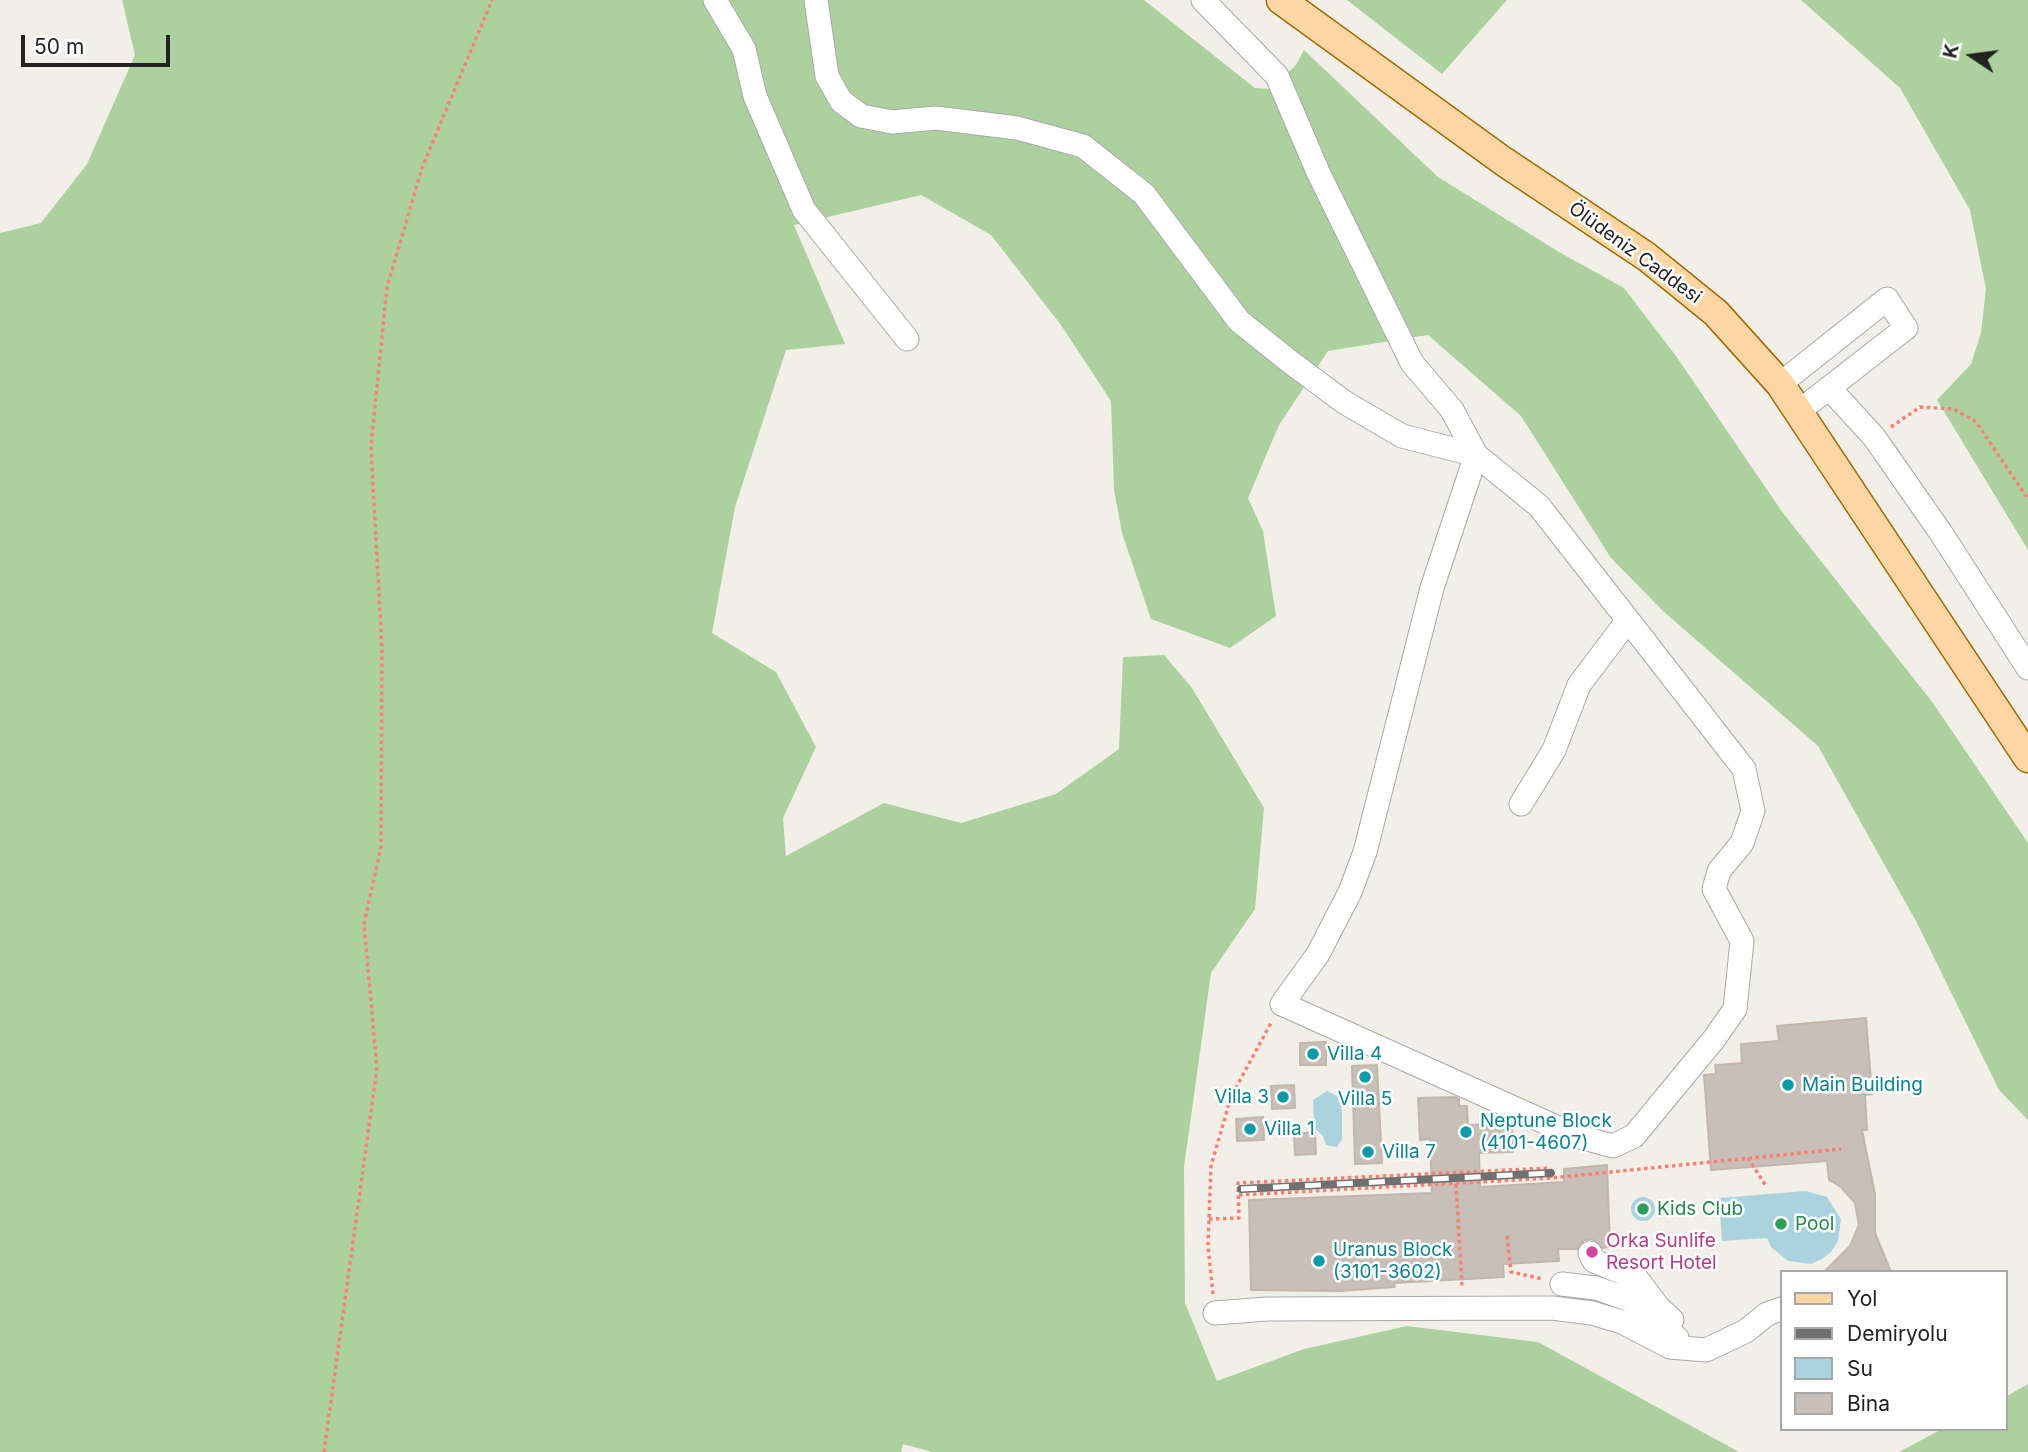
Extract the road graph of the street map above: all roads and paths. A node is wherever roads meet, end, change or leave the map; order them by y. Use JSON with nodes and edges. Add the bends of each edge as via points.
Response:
{"nodes":[{"id":1,"x":492,"y":0,"type":"edge"},
{"id":2,"x":715,"y":0,"type":"edge"},
{"id":3,"x":817,"y":0,"type":"edge"},
{"id":4,"x":1203,"y":0,"type":"edge"},
{"id":5,"x":1281,"y":0,"type":"edge"},
{"id":6,"x":907,"y":339,"type":"dead end"},
{"id":7,"x":1780,"y":384,"type":"junction"},
{"id":8,"x":1830,"y":389,"type":"junction"},
{"id":9,"x":1798,"y":412,"type":"junction"},
{"id":10,"x":1874,"y":437,"type":"junction"},
{"id":11,"x":1476,"y":454,"type":"junction"},
{"id":12,"x":2028,"y":499,"type":"edge"},
{"id":13,"x":1628,"y":620,"type":"junction"},
{"id":14,"x":2028,"y":668,"type":"edge"},
{"id":15,"x":2028,"y":758,"type":"edge"},
{"id":16,"x":1521,"y":804,"type":"dead end"},
{"id":17,"x":1282,"y":1004,"type":"junction"},
{"id":18,"x":1841,"y":1149,"type":"dead end"},
{"id":19,"x":1748,"y":1158,"type":"junction"},
{"id":20,"x":1551,"y":1178,"type":"junction"},
{"id":21,"x":1455,"y":1183,"type":"junction"},
{"id":22,"x":1766,"y":1186,"type":"dead end"},
{"id":23,"x":1239,"y":1195,"type":"junction"},
{"id":24,"x":1209,"y":1219,"type":"junction"},
{"id":25,"x":1507,"y":1236,"type":"dead end"},
{"id":26,"x":1590,"y":1253,"type":"dead end"},
{"id":27,"x":1562,"y":1284,"type":"junction"},
{"id":28,"x":1537,"y":1286,"type":"dead end"},
{"id":29,"x":1472,"y":1287,"type":"dead end"},
{"id":30,"x":1780,"y":1309,"type":"edge"},
{"id":31,"x":1215,"y":1313,"type":"joint"},
{"id":32,"x":1717,"y":1344,"type":"junction"},
{"id":33,"x":324,"y":1452,"type":"edge"}],
"edges":[{"from":1,"to":33,"type":"path","via":[[422,168],[387,287],[371,447],[382,650],[381,847],[364,923],[377,1068]]},
{"from":2,"to":6,"type":"street","via":[[744,49],[755,96],[804,210]]},
{"from":3,"to":11,"type":"street","via":[[827,76],[841,101],[861,116],[892,121],[936,118],[1017,128],[1083,146],[1144,194],[1239,321],[1289,361],[1344,402],[1402,436]]},
{"from":4,"to":11,"type":"street","via":[[1277,76],[1318,172],[1412,363],[1452,410]]},
{"from":5,"to":7,"type":"main road","name":"Ölüdeniz Caddesi","via":[[1503,162],[1647,257],[1716,313]]},
{"from":7,"to":8,"type":"street","via":[[1886,299],[1906,328]]},
{"from":7,"to":9,"type":"main road","name":"Ölüdeniz Caddesi"},
{"from":8,"to":9,"type":"street"},
{"from":8,"to":10,"type":"street"},
{"from":9,"to":15,"type":"main road","name":"Ölüdeniz Caddesi"},
{"from":10,"to":12,"type":"path","via":[[1920,407],[1954,409],[1976,422]]},
{"from":10,"to":14,"type":"street"},
{"from":11,"to":13,"type":"street","via":[[1539,506]]},
{"from":11,"to":17,"type":"street","via":[[1432,587],[1365,852],[1318,954]]},
{"from":13,"to":16,"type":"street","via":[[1579,685],[1554,750]]},
{"from":13,"to":17,"type":"street","via":[[1744,769],[1753,811],[1742,843],[1719,871],[1714,888],[1742,941],[1735,1009],[1634,1136],[1613,1146],[1576,1136]]},
{"from":17,"to":24,"type":"path","via":[[1231,1097],[1211,1166]]},
{"from":18,"to":19,"type":"path"},
{"from":19,"to":20,"type":"path"},
{"from":19,"to":22,"type":"path"},
{"from":20,"to":21,"type":"path"},
{"from":20,"to":23,"type":"path","via":[[1550,1168],[1238,1183]]},
{"from":21,"to":23,"type":"path"},
{"from":21,"to":29,"type":"path","via":[[1460,1286]]},
{"from":23,"to":24,"type":"path","via":[[1239,1219]]},
{"from":24,"to":31,"type":"path"},
{"from":25,"to":27,"type":"path","via":[[1511,1272]]},
{"from":26,"to":32,"type":"street","via":[[1594,1261],[1637,1279],[1659,1308],[1689,1335]]},
{"from":27,"to":28,"type":"path"},
{"from":27,"to":32,"type":"street","via":[[1597,1288],[1630,1300],[1681,1340]]},
{"from":30,"to":32,"type":"street"},
{"from":31,"to":32,"type":"street","via":[[1552,1308],[1622,1322],[1670,1347],[1706,1350]]}]}
